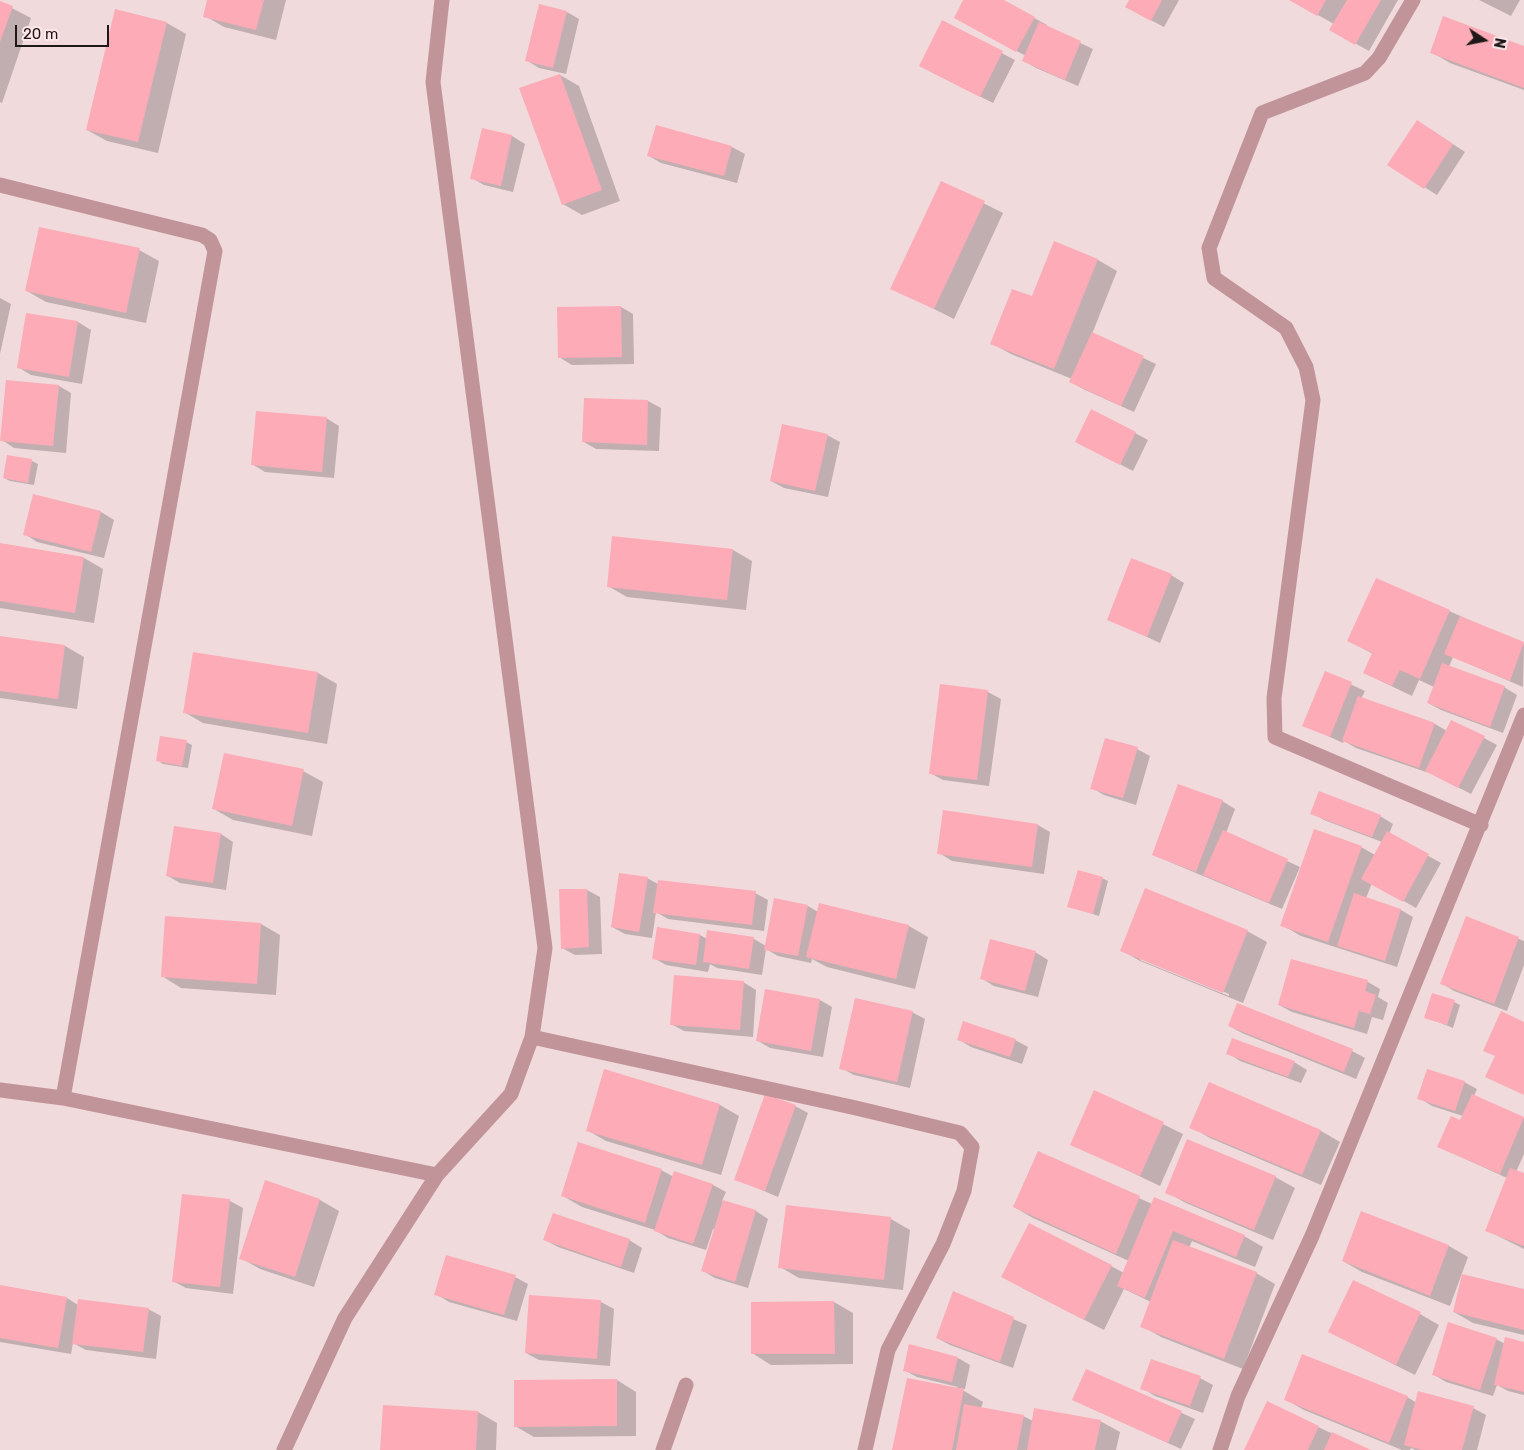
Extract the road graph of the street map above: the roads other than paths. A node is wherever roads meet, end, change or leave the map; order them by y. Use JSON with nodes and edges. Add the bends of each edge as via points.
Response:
{"nodes":[{"id":1,"x":442,"y":0,"type":"edge"},
{"id":2,"x":1414,"y":0,"type":"edge"},
{"id":3,"x":0,"y":185,"type":"edge"},
{"id":4,"x":1524,"y":715,"type":"edge"},
{"id":5,"x":1480,"y":825,"type":"junction"},
{"id":6,"x":532,"y":1037,"type":"junction"},
{"id":7,"x":0,"y":1090,"type":"edge"},
{"id":8,"x":63,"y":1098,"type":"junction"},
{"id":9,"x":437,"y":1175,"type":"junction"},
{"id":10,"x":686,"y":1385,"type":"dead end"},
{"id":11,"x":284,"y":1450,"type":"edge"},
{"id":12,"x":663,"y":1450,"type":"edge"},
{"id":13,"x":865,"y":1450,"type":"edge"},
{"id":14,"x":1220,"y":1450,"type":"edge"}],
"edges":[{"from":1,"to":6,"type":"street","via":[[433,82],[545,948]]},
{"from":2,"to":5,"type":"street","via":[[1379,58],[1365,73],[1262,113],[1209,248],[1214,278],[1286,328],[1306,367],[1313,400],[1274,698],[1275,737]]},
{"from":3,"to":8,"type":"street","via":[[202,235],[210,240],[215,251]]},
{"from":4,"to":5,"type":"street"},
{"from":5,"to":14,"type":"street","via":[[1312,1236],[1238,1396]]},
{"from":6,"to":9,"type":"street","via":[[511,1094]]},
{"from":6,"to":13,"type":"street","via":[[960,1133],[972,1147],[964,1191],[943,1244],[888,1350]]},
{"from":7,"to":8,"type":"street"},
{"from":8,"to":9,"type":"street"},
{"from":9,"to":11,"type":"street","via":[[345,1318]]},
{"from":10,"to":12,"type":"street"}]}
